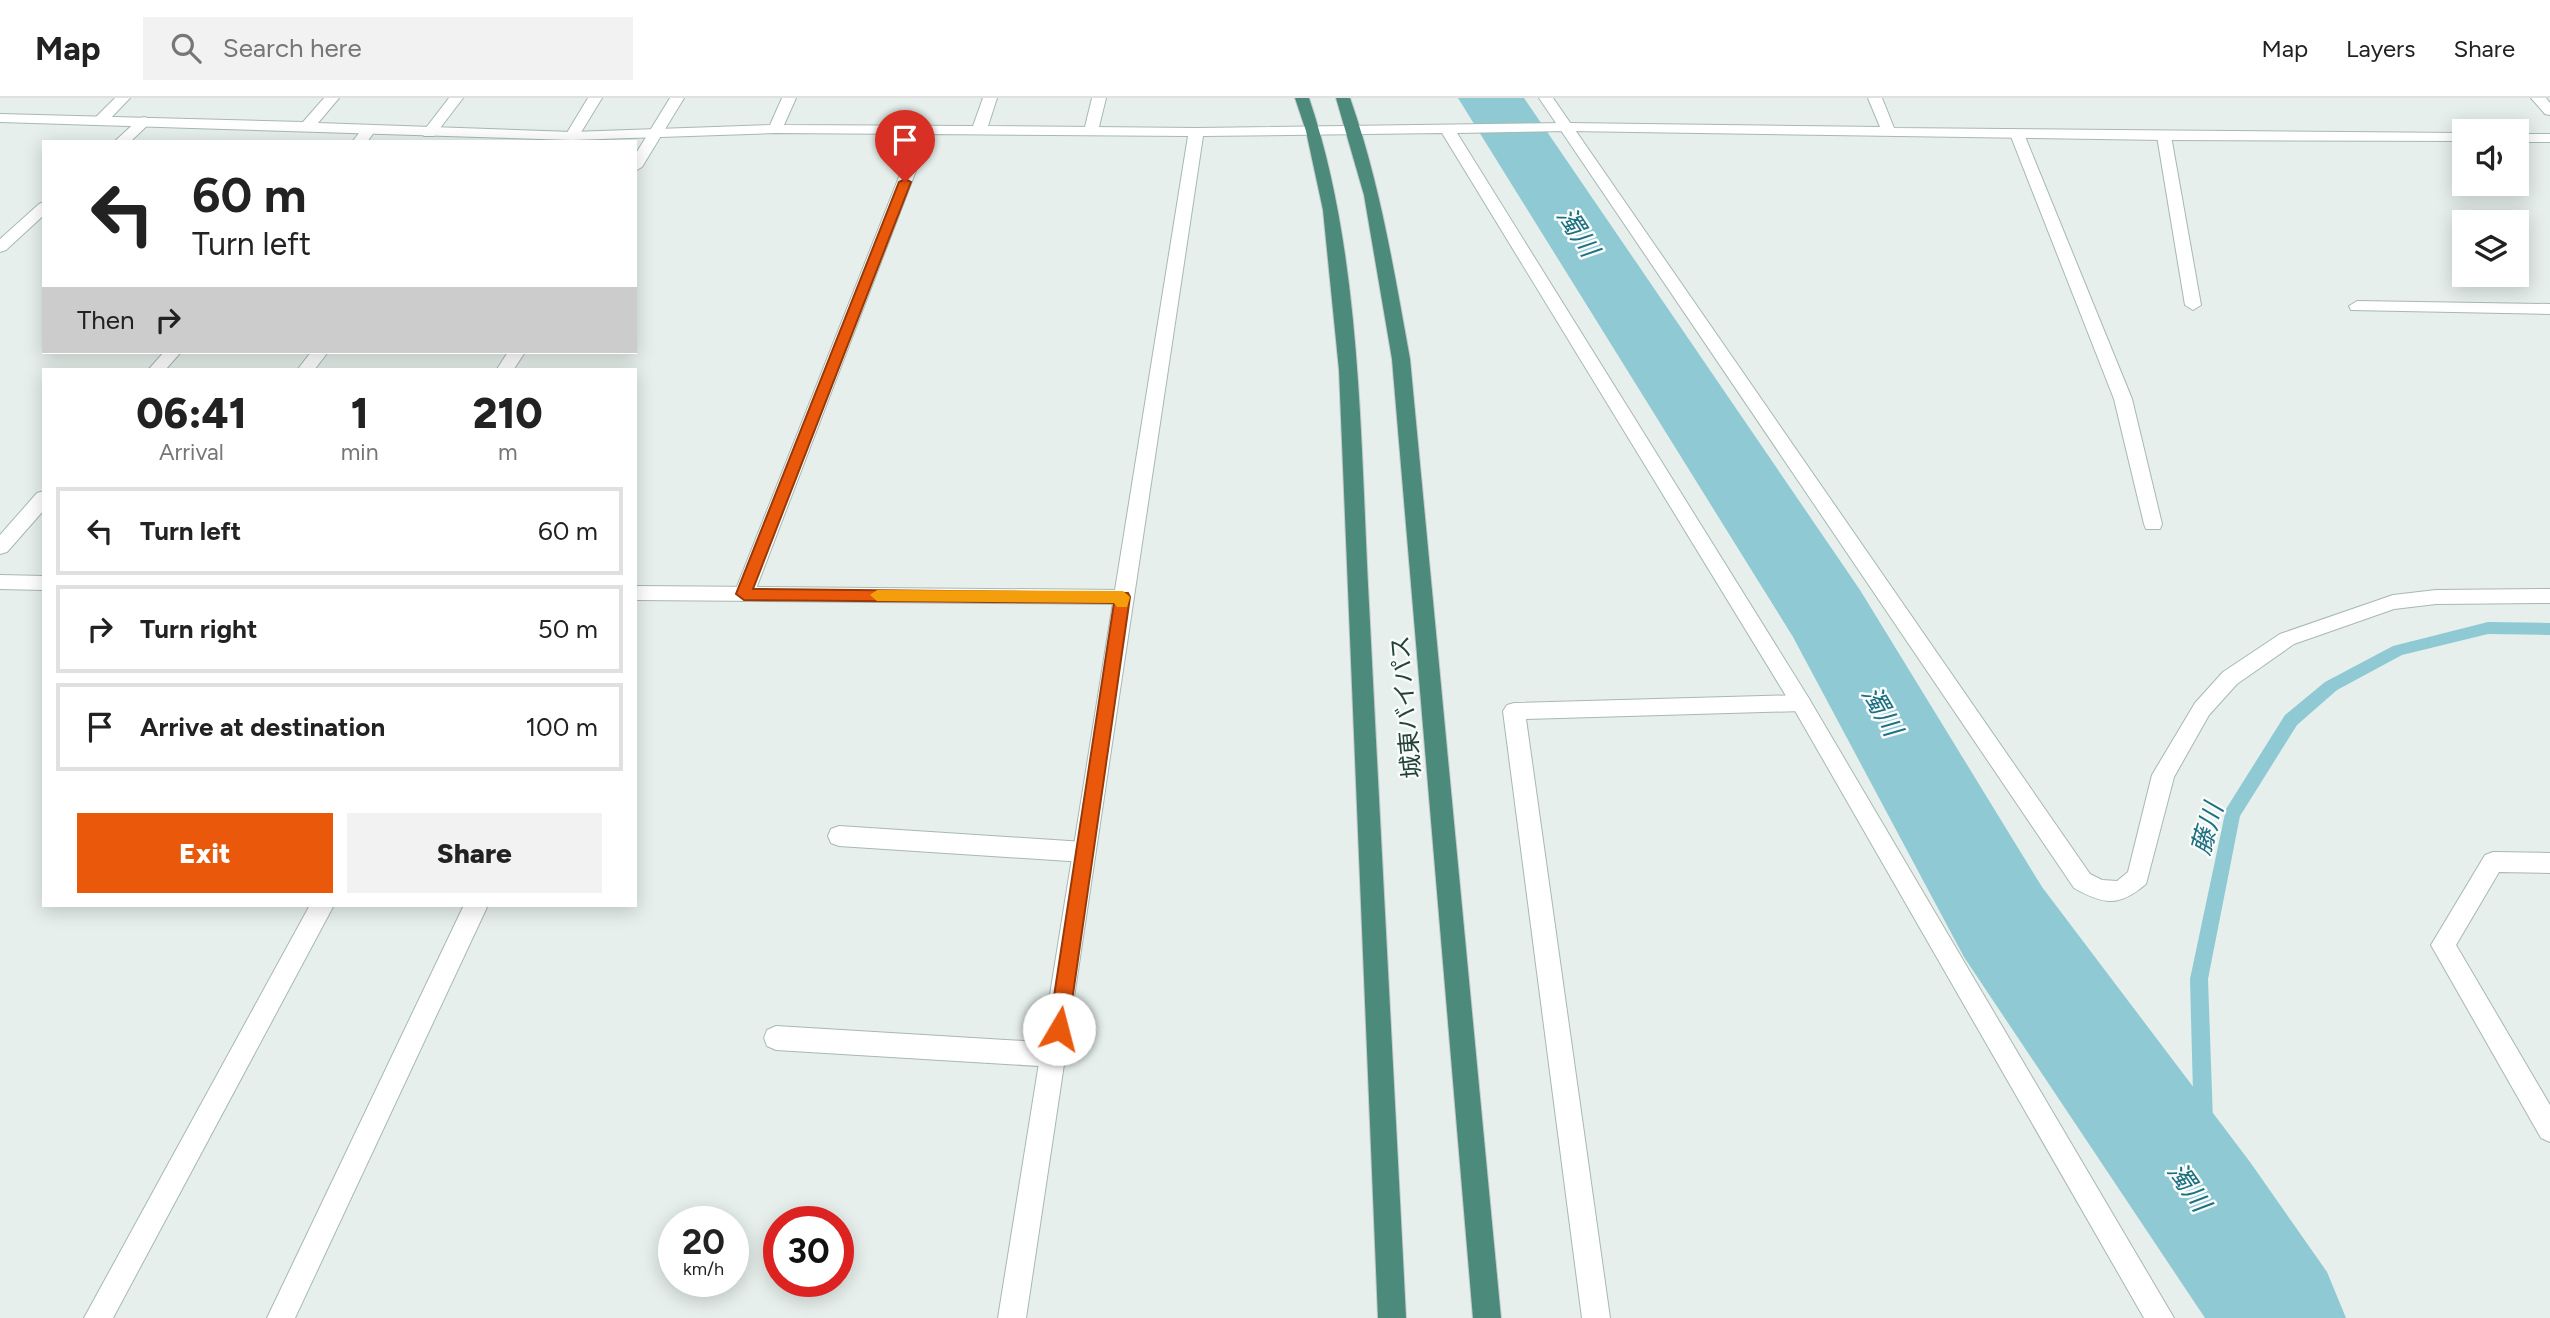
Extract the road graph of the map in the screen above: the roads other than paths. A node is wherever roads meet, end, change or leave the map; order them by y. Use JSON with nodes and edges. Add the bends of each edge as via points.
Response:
{"nodes":[{"id":1,"x":123,"y":98,"type":"edge"},
{"id":2,"x":332,"y":98,"type":"edge"},
{"id":3,"x":456,"y":98,"type":"edge"},
{"id":4,"x":595,"y":98,"type":"edge"},
{"id":5,"x":677,"y":98,"type":"edge"},
{"id":6,"x":789,"y":98,"type":"edge"},
{"id":7,"x":990,"y":98,"type":"edge"},
{"id":8,"x":1099,"y":98,"type":"edge"},
{"id":9,"x":1302,"y":98,"type":"edge"},
{"id":10,"x":1343,"y":98,"type":"edge"},
{"id":11,"x":1546,"y":98,"type":"edge"},
{"id":12,"x":1875,"y":98,"type":"edge"},
{"id":13,"x":2538,"y":98,"type":"edge"},
{"id":14,"x":2550,"y":111,"type":"edge"},
{"id":15,"x":0,"y":118,"type":"edge"},
{"id":16,"x":101,"y":120,"type":"junction"},
{"id":17,"x":145,"y":121,"type":"junction"},
{"id":18,"x":1568,"y":127,"type":"junction"},
{"id":19,"x":306,"y":128,"type":"junction"},
{"id":20,"x":775,"y":129,"type":"junction"},
{"id":21,"x":1447,"y":129,"type":"junction"},
{"id":22,"x":925,"y":130,"type":"junction"},
{"id":23,"x":979,"y":131,"type":"junction"},
{"id":24,"x":1091,"y":131,"type":"junction"},
{"id":25,"x":1314,"y":131,"type":"junction"},
{"id":26,"x":1356,"y":131,"type":"junction"},
{"id":27,"x":1196,"y":132,"type":"junction"},
{"id":28,"x":1889,"y":132,"type":"junction"},
{"id":29,"x":429,"y":133,"type":"junction"},
{"id":30,"x":2017,"y":134,"type":"junction"},
{"id":31,"x":656,"y":135,"type":"junction"},
{"id":32,"x":363,"y":136,"type":"edge"},
{"id":33,"x":572,"y":136,"type":"junction"},
{"id":34,"x":2164,"y":136,"type":"junction"},
{"id":35,"x":2452,"y":137,"type":"edge"},
{"id":36,"x":2529,"y":138,"type":"edge"},
{"id":37,"x":2550,"y":138,"type":"edge"},
{"id":38,"x":489,"y":139,"type":"edge"},
{"id":39,"x":123,"y":140,"type":"edge"},
{"id":40,"x":637,"y":164,"type":"edge"},
{"id":41,"x":42,"y":209,"type":"edge"},
{"id":42,"x":0,"y":247,"type":"edge"},
{"id":43,"x":2193,"y":305,"type":"dead end"},
{"id":44,"x":2357,"y":306,"type":"dead end"},
{"id":45,"x":2550,"y":309,"type":"edge"},
{"id":46,"x":171,"y":354,"type":"edge"},
{"id":47,"x":318,"y":354,"type":"edge"},
{"id":48,"x":159,"y":368,"type":"edge"},
{"id":49,"x":307,"y":368,"type":"edge"},
{"id":50,"x":42,"y":500,"type":"edge"},
{"id":51,"x":2153,"y":524,"type":"dead end"},
{"id":52,"x":0,"y":547,"type":"edge"},
{"id":53,"x":0,"y":582,"type":"edge"},
{"id":54,"x":42,"y":583,"type":"edge"},
{"id":55,"x":637,"y":593,"type":"edge"},
{"id":56,"x":744,"y":594,"type":"junction"},
{"id":57,"x":2550,"y":596,"type":"edge"},
{"id":58,"x":1123,"y":597,"type":"junction"},
{"id":59,"x":1801,"y":704,"type":"junction"},
{"id":60,"x":838,"y":836,"type":"dead end"},
{"id":61,"x":1084,"y":852,"type":"junction"},
{"id":62,"x":2550,"y":863,"type":"edge"},
{"id":63,"x":321,"y":907,"type":"edge"},
{"id":64,"x":475,"y":907,"type":"edge"},
{"id":65,"x":776,"y":1038,"type":"dead end"},
{"id":66,"x":1055,"y":1055,"type":"junction"},
{"id":67,"x":2550,"y":1129,"type":"edge"},
{"id":68,"x":99,"y":1318,"type":"edge"},
{"id":69,"x":281,"y":1318,"type":"edge"},
{"id":70,"x":1012,"y":1318,"type":"edge"},
{"id":71,"x":1392,"y":1318,"type":"edge"},
{"id":72,"x":1486,"y":1318,"type":"edge"},
{"id":73,"x":1595,"y":1318,"type":"edge"},
{"id":74,"x":2160,"y":1318,"type":"edge"}],
"edges":[{"from":1,"to":16,"type":"street"},
{"from":2,"to":19,"type":"street"},
{"from":3,"to":29,"type":"street"},
{"from":4,"to":33,"type":"street"},
{"from":5,"to":31,"type":"street"},
{"from":6,"to":20,"type":"street"},
{"from":7,"to":23,"type":"street"},
{"from":8,"to":24,"type":"street"},
{"from":9,"to":25,"type":"highway","name":"城東バイパス"},
{"from":10,"to":26,"type":"highway","name":"城東バイパス"},
{"from":11,"to":18,"type":"street"},
{"from":12,"to":28,"type":"street"},
{"from":13,"to":14,"type":"street"},
{"from":15,"to":16,"type":"street"},
{"from":16,"to":17,"type":"street"},
{"from":17,"to":19,"type":"street"},
{"from":17,"to":39,"type":"street"},
{"from":18,"to":21,"type":"street"},
{"from":18,"to":28,"type":"street"},
{"from":18,"to":57,"type":"street","via":[[2082,881],[2098,890],[2114,892],[2138,877],[2163,775],[2202,709],[2230,678],[2287,639],[2393,602]]},
{"from":19,"to":32,"type":"street"},
{"from":20,"to":22,"type":"street"},
{"from":20,"to":31,"type":"street"},
{"from":21,"to":26,"type":"street"},
{"from":21,"to":59,"type":"street"},
{"from":22,"to":23,"type":"street"},
{"from":22,"to":56,"type":"street"},
{"from":23,"to":24,"type":"street"},
{"from":24,"to":27,"type":"street"},
{"from":25,"to":26,"type":"street"},
{"from":25,"to":27,"type":"street"},
{"from":25,"to":71,"type":"highway","name":"城東バイパス","via":[[1331,210],[1348,370]]},
{"from":26,"to":72,"type":"highway","name":"城東バイパス","via":[[1376,206],[1401,359]]},
{"from":27,"to":58,"type":"street"},
{"from":28,"to":30,"type":"street"},
{"from":29,"to":32,"type":"street"},
{"from":29,"to":38,"type":"street"},
{"from":30,"to":34,"type":"street"},
{"from":30,"to":51,"type":"street","via":[[2123,399]]},
{"from":31,"to":33,"type":"street"},
{"from":31,"to":40,"type":"street"},
{"from":33,"to":38,"type":"street"},
{"from":34,"to":35,"type":"street"},
{"from":34,"to":43,"type":"street"},
{"from":36,"to":37,"type":"street"},
{"from":41,"to":42,"type":"street"},
{"from":44,"to":45,"type":"street"},
{"from":46,"to":48,"type":"street"},
{"from":47,"to":49,"type":"street"},
{"from":50,"to":52,"type":"street"},
{"from":53,"to":54,"type":"street"},
{"from":55,"to":56,"type":"street"},
{"from":56,"to":58,"type":"street"},
{"from":58,"to":61,"type":"street"},
{"from":59,"to":73,"type":"street","via":[[1514,711]]},
{"from":59,"to":74,"type":"street"},
{"from":60,"to":61,"type":"street"},
{"from":61,"to":66,"type":"street"},
{"from":62,"to":67,"type":"street","via":[[2493,862],[2443,945]]},
{"from":63,"to":68,"type":"street"},
{"from":64,"to":69,"type":"street"},
{"from":65,"to":66,"type":"street"},
{"from":66,"to":70,"type":"street"}]}
